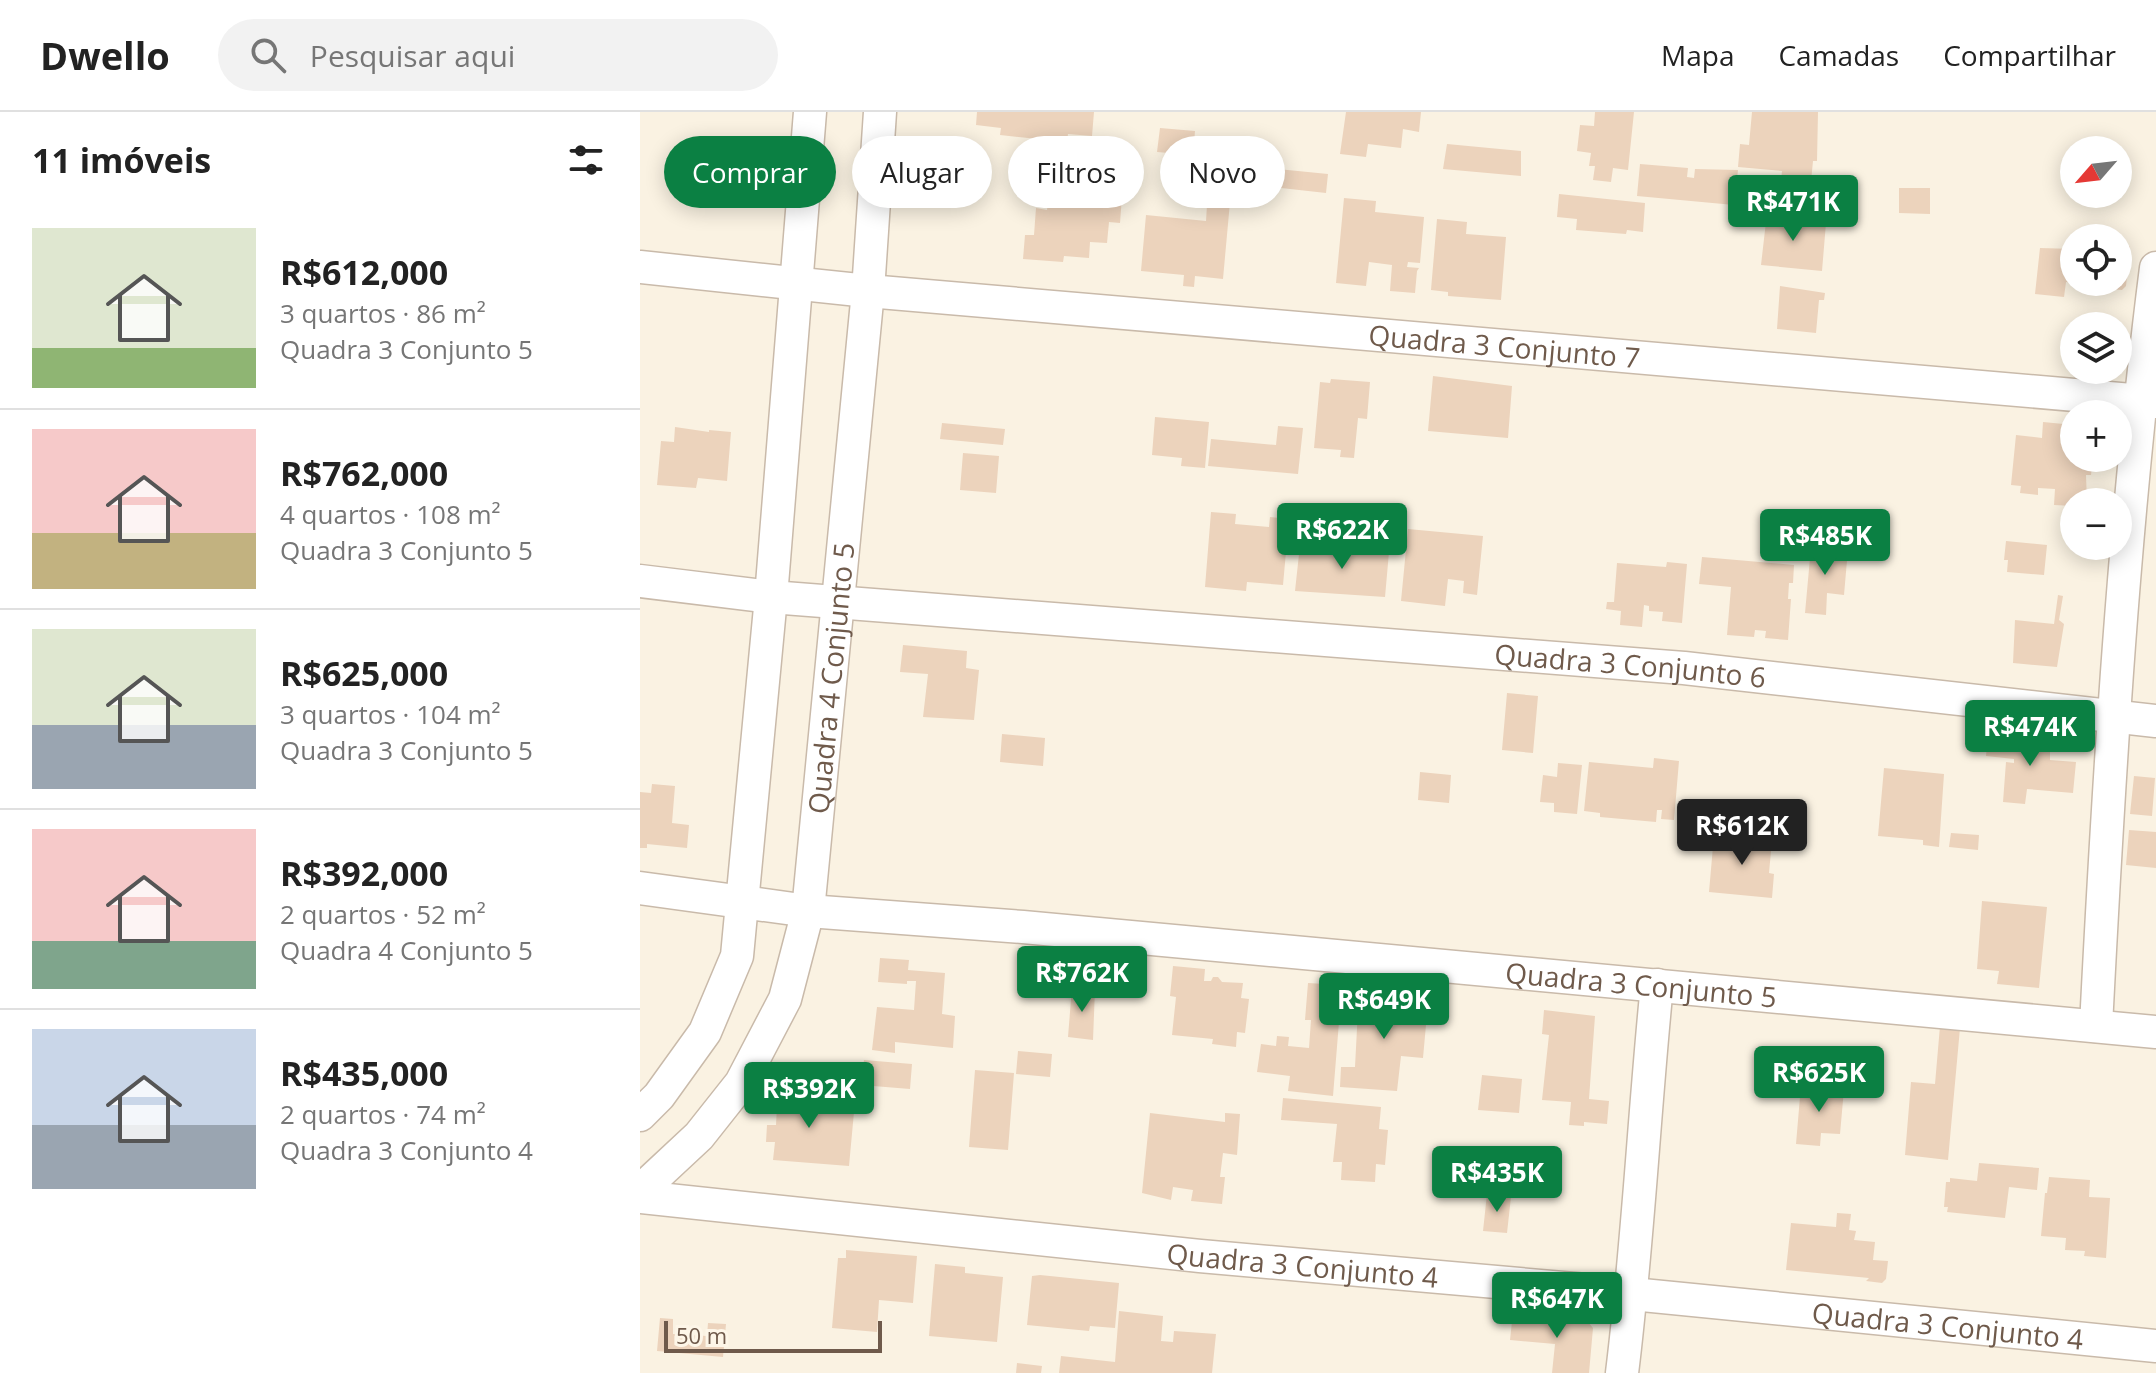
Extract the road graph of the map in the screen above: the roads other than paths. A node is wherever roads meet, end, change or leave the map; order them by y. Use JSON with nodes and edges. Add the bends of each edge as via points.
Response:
{"nodes":[{"id":1,"x":810,"y":112,"type":"edge"},
{"id":2,"x":880,"y":112,"type":"edge"},
{"id":3,"x":640,"y":267,"type":"edge"},
{"id":4,"x":2156,"y":268,"type":"edge"},
{"id":5,"x":796,"y":285,"type":"junction"},
{"id":6,"x":868,"y":291,"type":"junction"},
{"id":7,"x":2148,"y":401,"type":"edge"},
{"id":8,"x":640,"y":581,"type":"edge"},
{"id":9,"x":771,"y":597,"type":"junction"},
{"id":10,"x":839,"y":602,"type":"junction"},
{"id":11,"x":2112,"y":717,"type":"junction"},
{"id":12,"x":2156,"y":721,"type":"edge"},
{"id":13,"x":640,"y":888,"type":"edge"},
{"id":14,"x":744,"y":902,"type":"junction"},
{"id":15,"x":808,"y":911,"type":"junction"},
{"id":16,"x":1657,"y":985,"type":"junction"},
{"id":17,"x":2096,"y":1026,"type":"junction"},
{"id":18,"x":2156,"y":1032,"type":"edge"},
{"id":19,"x":640,"y":1115,"type":"edge"},
{"id":20,"x":640,"y":1191,"type":"edge"},
{"id":21,"x":640,"y":1197,"type":"edge"},
{"id":22,"x":1632,"y":1294,"type":"junction"},
{"id":23,"x":2156,"y":1346,"type":"edge"},
{"id":24,"x":1622,"y":1373,"type":"edge"}],
"edges":[{"from":1,"to":5,"type":"street"},
{"from":2,"to":6,"type":"street","name":"Quadra 4 Conjunto 5"},
{"from":3,"to":5,"type":"street","name":"Quadra 3 Conjunto 7"},
{"from":4,"to":7,"type":"street"},
{"from":5,"to":6,"type":"street","name":"Quadra 3 Conjunto 7"},
{"from":5,"to":9,"type":"street"},
{"from":6,"to":7,"type":"street","name":"Quadra 3 Conjunto 7"},
{"from":6,"to":10,"type":"street","name":"Quadra 4 Conjunto 5"},
{"from":7,"to":11,"type":"street"},
{"from":8,"to":9,"type":"street","name":"Quadra 3 Conjunto 6"},
{"from":9,"to":10,"type":"street","name":"Quadra 3 Conjunto 6"},
{"from":9,"to":14,"type":"street"},
{"from":10,"to":11,"type":"street","name":"Quadra 3 Conjunto 6","via":[[1684,668]]},
{"from":10,"to":15,"type":"street","name":"Quadra 4 Conjunto 5"},
{"from":11,"to":12,"type":"street","name":"Quadra 3 Conjunto 6"},
{"from":11,"to":17,"type":"street"},
{"from":13,"to":14,"type":"street"},
{"from":14,"to":15,"type":"street","name":"Quadra 3 Conjunto 5"},
{"from":14,"to":19,"type":"street","via":[[737,956],[705,1032]]},
{"from":15,"to":16,"type":"street","name":"Quadra 3 Conjunto 5"},
{"from":15,"to":20,"type":"street","name":"Quadra 4 Conjunto 5","via":[[785,999],[741,1083],[699,1136]]},
{"from":16,"to":17,"type":"street","name":"Quadra 3 Conjunto 5"},
{"from":16,"to":22,"type":"street"},
{"from":17,"to":18,"type":"street","name":"Quadra 3 Conjunto 5"},
{"from":21,"to":22,"type":"street","name":"Quadra 3 Conjunto 4","via":[[1200,1256]]},
{"from":22,"to":23,"type":"street","name":"Quadra 3 Conjunto 4"},
{"from":22,"to":24,"type":"street"}]}
